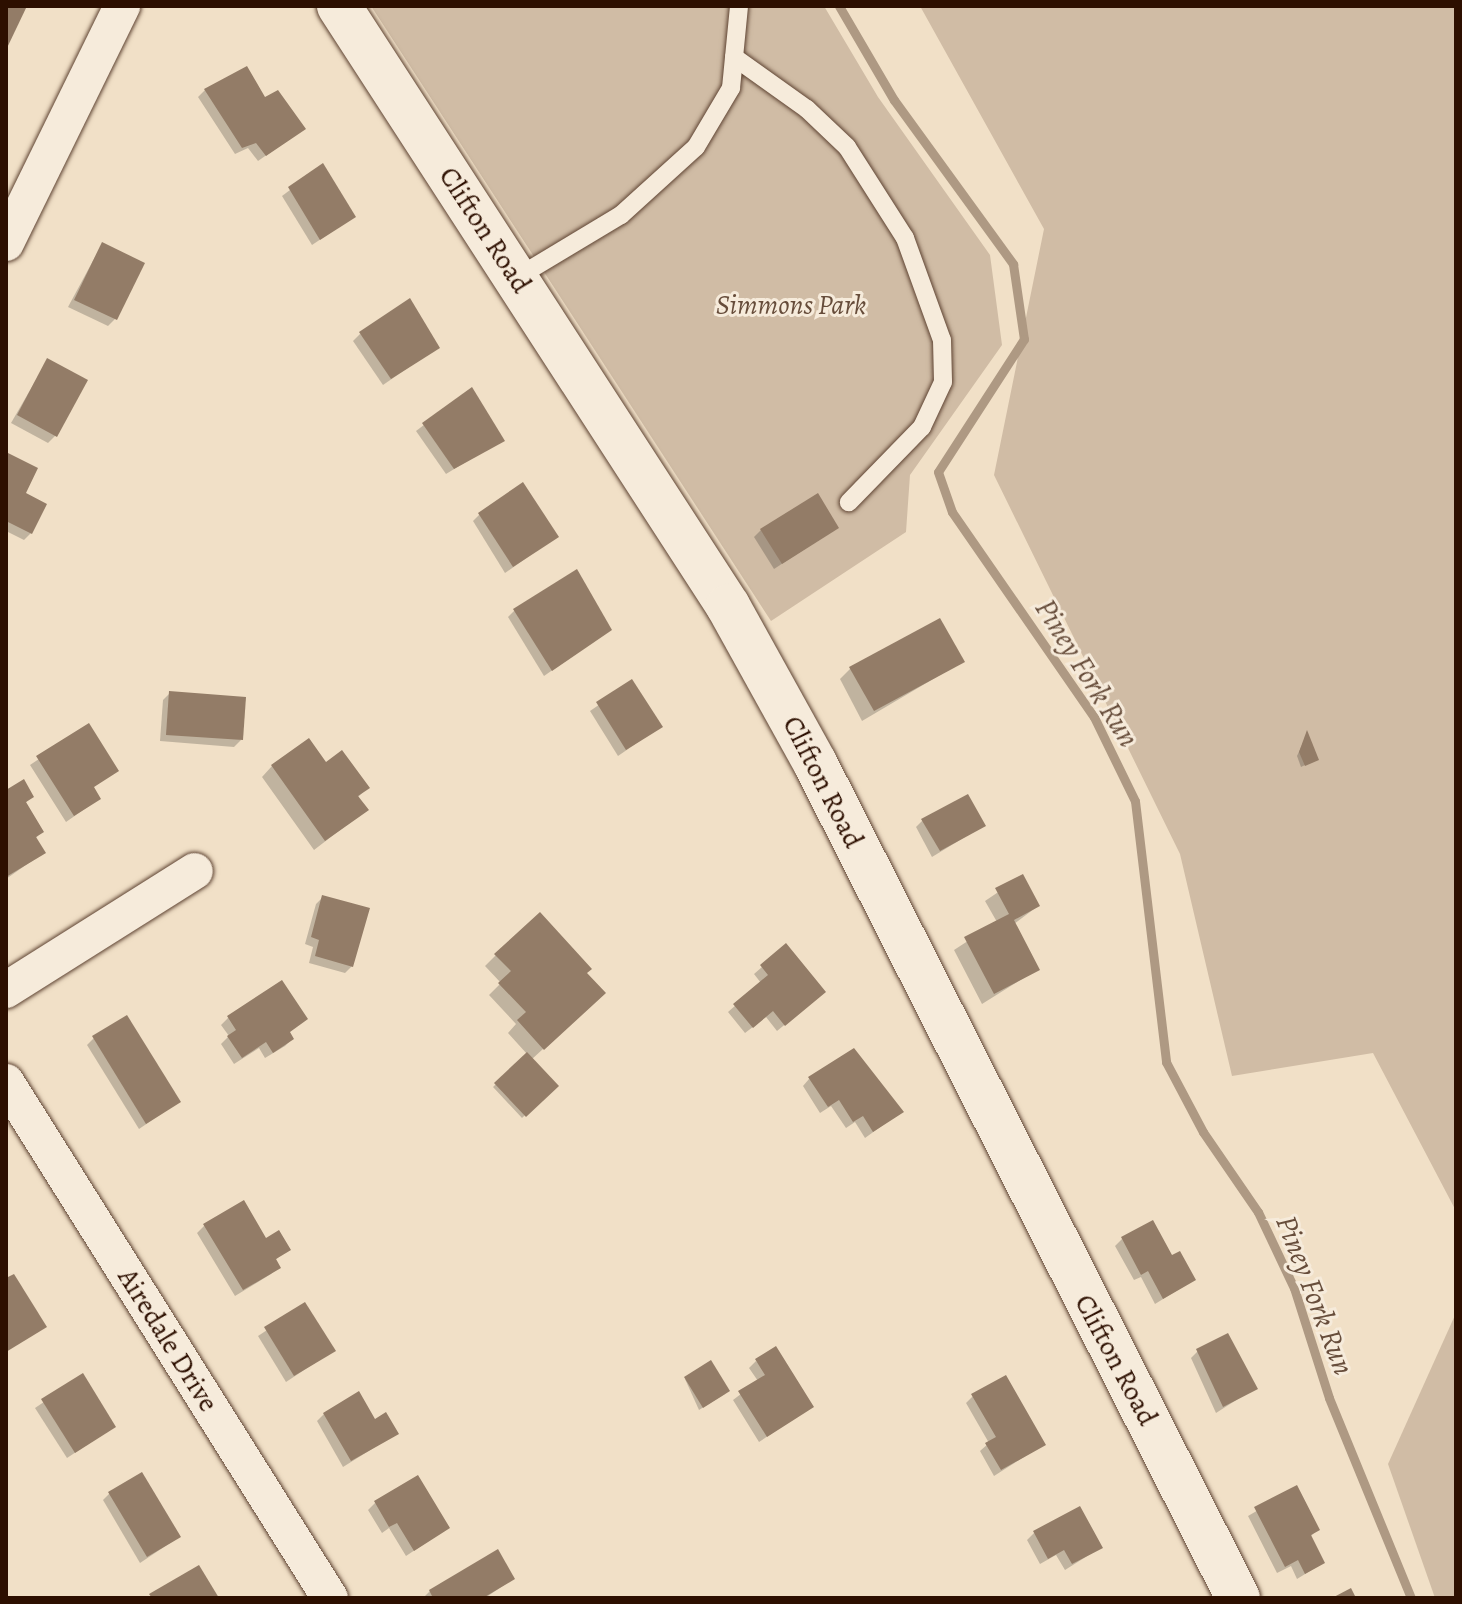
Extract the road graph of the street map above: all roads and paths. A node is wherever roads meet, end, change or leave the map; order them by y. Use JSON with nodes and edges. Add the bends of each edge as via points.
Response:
{"nodes":[{"id":1,"x":122,"y":6,"type":"edge"},
{"id":2,"x":339,"y":6,"type":"edge"},
{"id":3,"x":739,"y":6,"type":"edge"},
{"id":4,"x":734,"y":57,"type":"junction"},
{"id":5,"x":16,"y":195,"type":"edge"},
{"id":6,"x":6,"y":243,"type":"edge"},
{"id":7,"x":516,"y":278,"type":"junction"},
{"id":8,"x":849,"y":502,"type":"dead end"},
{"id":9,"x":195,"y":871,"type":"dead end"},
{"id":10,"x":6,"y":990,"type":"edge"},
{"id":11,"x":6,"y":1082,"type":"edge"},
{"id":12,"x":330,"y":1598,"type":"edge"},
{"id":13,"x":1238,"y":1598,"type":"edge"}],
"edges":[{"from":1,"to":5,"type":"street"},
{"from":2,"to":7,"type":"main road","name":"Clifton Road"},
{"from":3,"to":4,"type":"lane"},
{"from":4,"to":7,"type":"lane","via":[[731,88],[696,147],[621,215]]},
{"from":4,"to":8,"type":"lane","via":[[807,109],[847,147],[905,238],[942,340],[943,382],[922,427]]},
{"from":5,"to":6,"type":"street"},
{"from":7,"to":13,"type":"main road","name":"Clifton Road","via":[[682,531],[776,691]]},
{"from":9,"to":10,"type":"street"},
{"from":11,"to":12,"type":"street","name":"Airedale Drive"}]}
